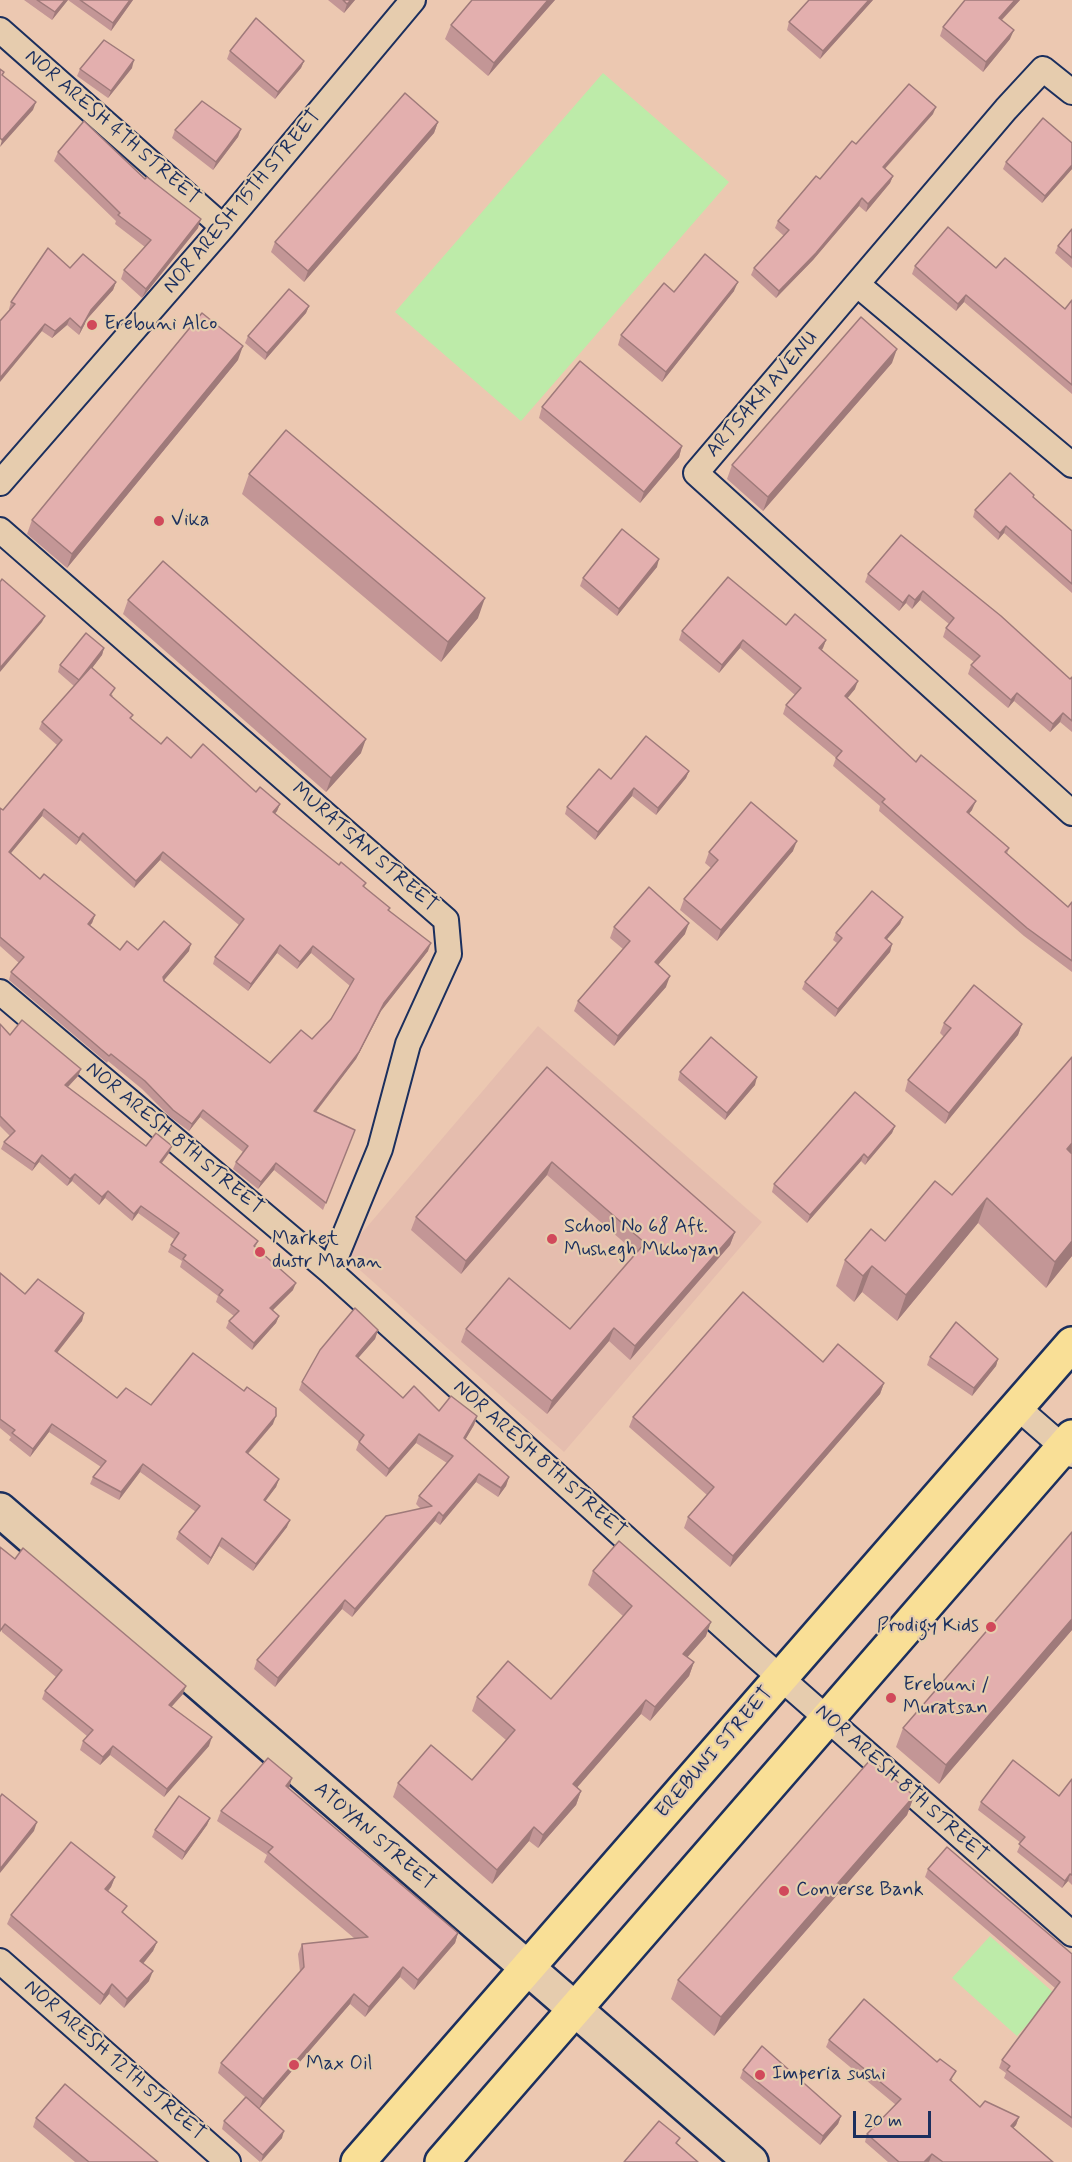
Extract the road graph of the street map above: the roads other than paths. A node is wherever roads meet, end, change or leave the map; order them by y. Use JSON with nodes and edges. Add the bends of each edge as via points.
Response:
{"nodes":[{"id":1,"x":413,"y":0,"type":"edge"},
{"id":2,"x":0,"y":30,"type":"edge"},
{"id":3,"x":1072,"y":92,"type":"edge"},
{"id":4,"x":224,"y":227,"type":"junction"},
{"id":5,"x":858,"y":285,"type":"junction"},
{"id":6,"x":1072,"y":465,"type":"edge"},
{"id":7,"x":0,"y":483,"type":"edge"},
{"id":8,"x":0,"y":530,"type":"edge"},
{"id":9,"x":1072,"y":813,"type":"edge"},
{"id":10,"x":0,"y":992,"type":"edge"},
{"id":11,"x":330,"y":1271,"type":"junction"},
{"id":12,"x":1072,"y":1344,"type":"edge"},
{"id":13,"x":1017,"y":1407,"type":"junction"},
{"id":14,"x":1069,"y":1446,"type":"edge"},
{"id":15,"x":0,"y":1510,"type":"edge"},
{"id":16,"x":781,"y":1677,"type":"junction"},
{"id":17,"x":827,"y":1719,"type":"junction"},
{"id":18,"x":1072,"y":1934,"type":"edge"},
{"id":19,"x":0,"y":1961,"type":"edge"},
{"id":20,"x":525,"y":1969,"type":"junction"},
{"id":21,"x":573,"y":2010,"type":"junction"},
{"id":22,"x":228,"y":2162,"type":"edge"},
{"id":23,"x":358,"y":2162,"type":"edge"},
{"id":24,"x":442,"y":2162,"type":"edge"},
{"id":25,"x":751,"y":2162,"type":"edge"}],
"edges":[{"from":1,"to":4,"type":"street","name":"NOR ARESH 15TH STREET"},
{"from":2,"to":4,"type":"street","name":"NOR ARESH 4TH STREET"},
{"from":3,"to":5,"type":"street","name":"ARTSAKH AVENU","via":[[1043,69]]},
{"from":4,"to":7,"type":"street","name":"NOR ARESH 15TH STREET"},
{"from":5,"to":6,"type":"street"},
{"from":5,"to":9,"type":"street","name":"ARTSAKH AVENU","via":[[696,473]]},
{"from":8,"to":11,"type":"street","name":"MURATSAN STREET","via":[[446,920],[449,954],[408,1044],[380,1149]]},
{"from":10,"to":11,"type":"street","name":"NOR ARESH 8TH STREET"},
{"from":11,"to":16,"type":"street","name":"NOR ARESH 8TH STREET"},
{"from":12,"to":13,"type":"main road","name":"EREBUNI STREET"},
{"from":13,"to":14,"type":"street"},
{"from":13,"to":16,"type":"main road","name":"EREBUNI STREET"},
{"from":14,"to":17,"type":"main road"},
{"from":15,"to":20,"type":"main road","name":"ATOYAN STREET"},
{"from":16,"to":17,"type":"street","name":"NOR ARESH 8TH STREET"},
{"from":16,"to":20,"type":"main road","name":"EREBUNI STREET"},
{"from":17,"to":18,"type":"street","name":"NOR ARESH 8TH STREET"},
{"from":17,"to":21,"type":"main road"},
{"from":19,"to":22,"type":"street","name":"NOR ARESH 12TH STREET"},
{"from":20,"to":21,"type":"main road","name":"ATOYAN STREET"},
{"from":20,"to":23,"type":"main road","name":"EREBUNI STREET"},
{"from":21,"to":24,"type":"main road"},
{"from":21,"to":25,"type":"main road","name":"ATOYAN STREET"}]}
